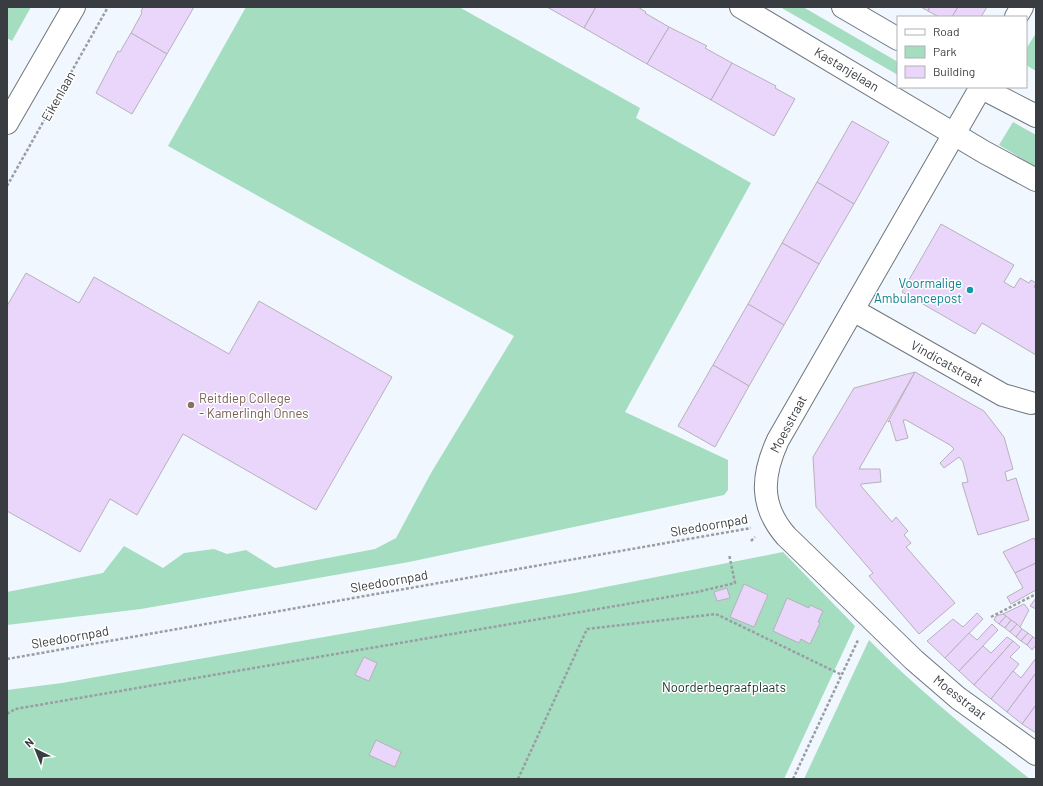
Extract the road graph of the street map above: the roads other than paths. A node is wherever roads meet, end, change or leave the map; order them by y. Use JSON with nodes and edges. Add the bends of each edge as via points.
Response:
{"nodes":[{"id":1,"x":74,"y":7,"type":"edge"},
{"id":2,"x":741,"y":7,"type":"edge"},
{"id":3,"x":843,"y":7,"type":"edge"},
{"id":4,"x":1022,"y":7,"type":"edge"},
{"id":5,"x":1017,"y":16,"type":"edge"},
{"id":6,"x":897,"y":38,"type":"edge"},
{"id":7,"x":980,"y":88,"type":"edge"},
{"id":8,"x":983,"y":88,"type":"edge"},
{"id":9,"x":1036,"y":116,"type":"edge"},
{"id":10,"x":7,"y":123,"type":"edge"},
{"id":11,"x":954,"y":134,"type":"junction"},
{"id":12,"x":1036,"y":180,"type":"edge"},
{"id":13,"x":853,"y":310,"type":"junction"},
{"id":14,"x":1034,"y":407,"type":"edge"},
{"id":15,"x":1036,"y":754,"type":"edge"}],
"edges":[{"from":1,"to":10,"type":"street"},
{"from":2,"to":11,"type":"street","name":"Kastanjelaan"},
{"from":3,"to":6,"type":"street"},
{"from":4,"to":5,"type":"street"},
{"from":7,"to":11,"type":"street","name":"Moesstraat"},
{"from":8,"to":9,"type":"street"},
{"from":11,"to":12,"type":"street","name":"Kastanjelaan"},
{"from":11,"to":13,"type":"street","name":"Moesstraat"},
{"from":13,"to":14,"type":"street","name":"Vindicatstraat","via":[[1003,395]]},
{"from":13,"to":15,"type":"street","name":"Moesstraat","via":[[774,450],[767,471],[766,502],[792,543],[914,660],[958,698]]}]}
